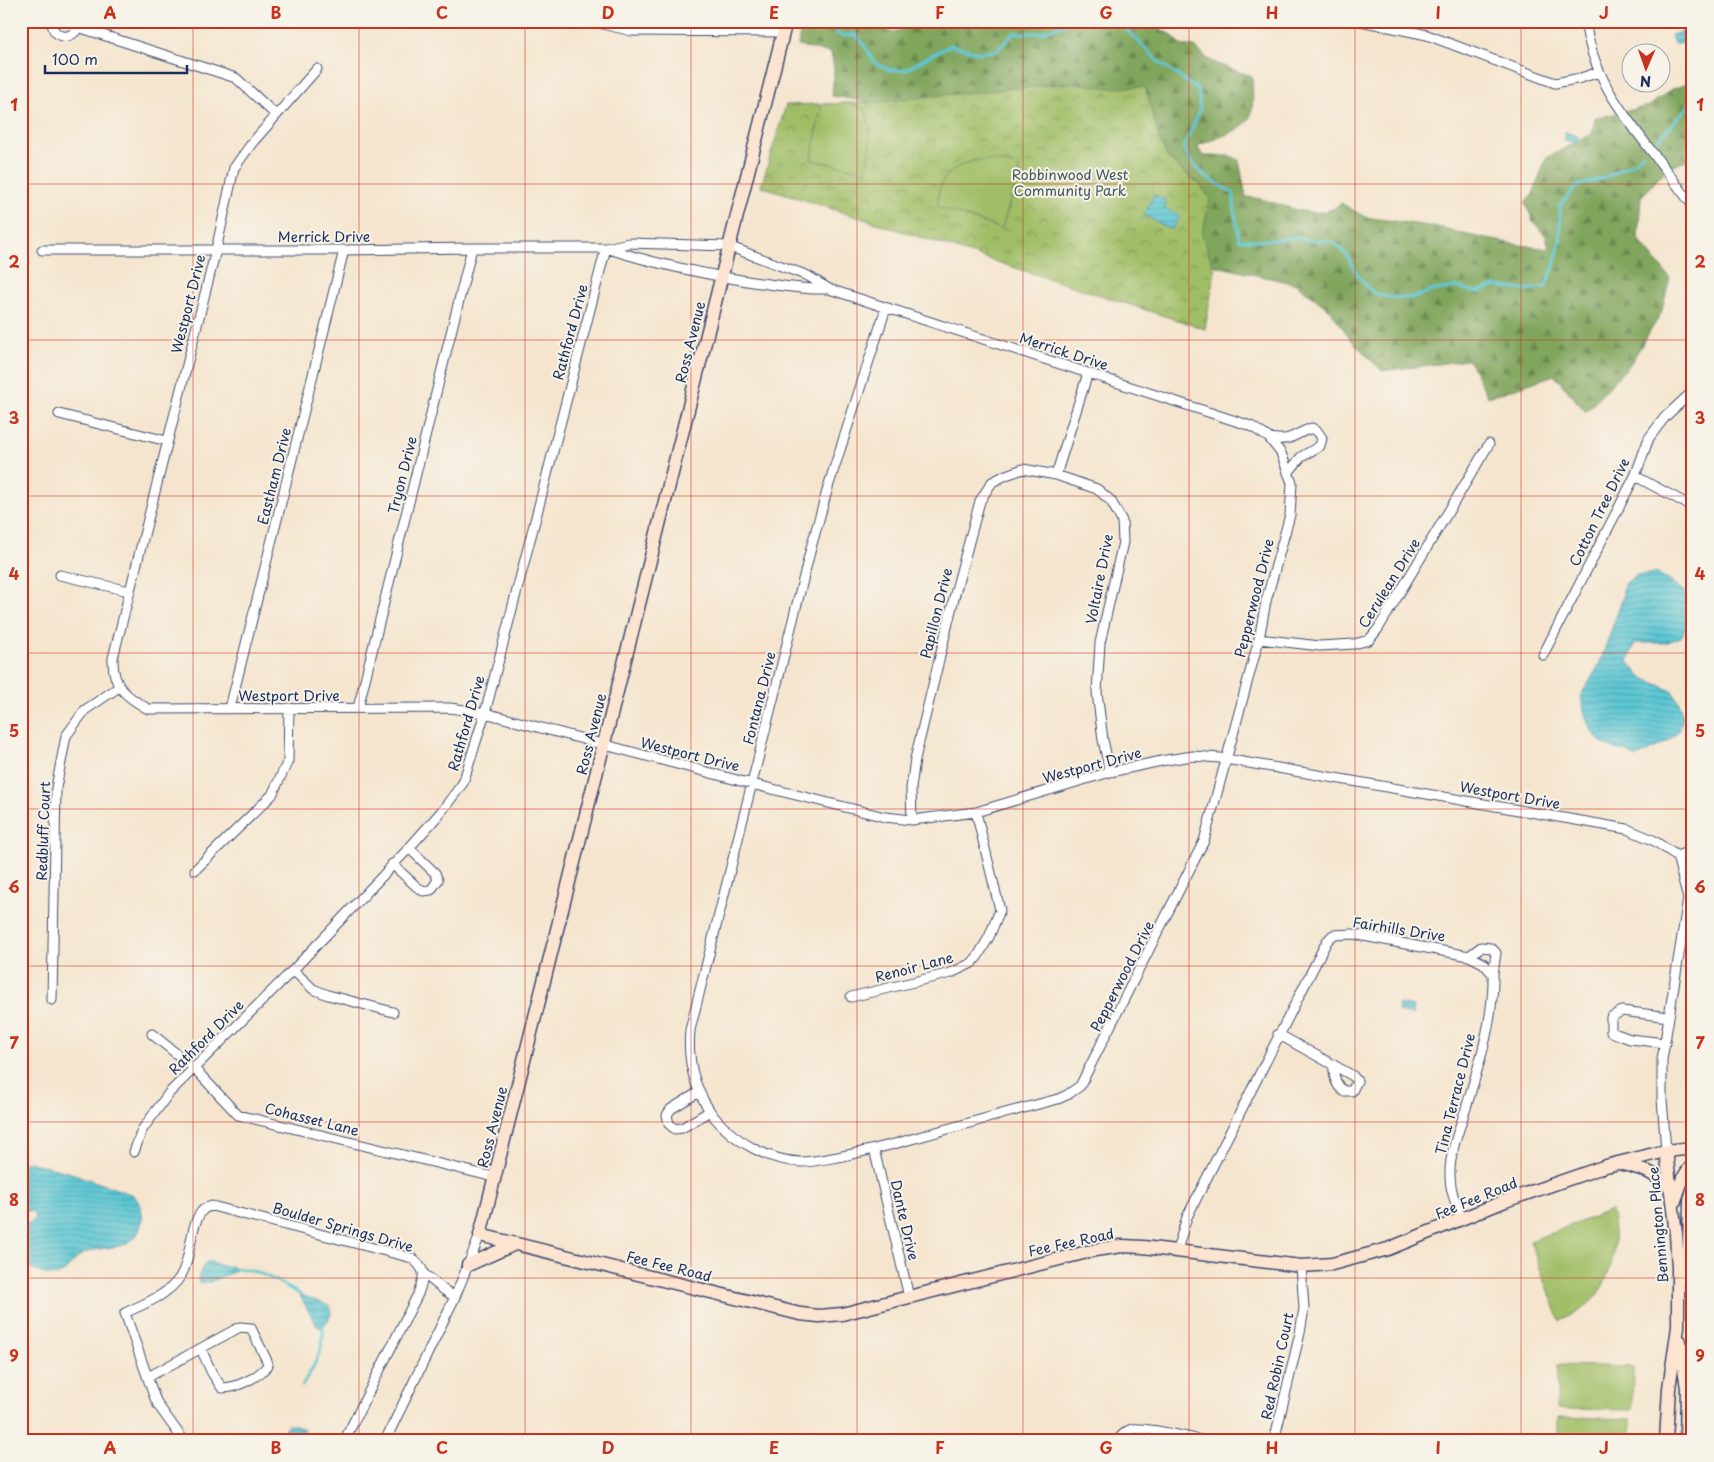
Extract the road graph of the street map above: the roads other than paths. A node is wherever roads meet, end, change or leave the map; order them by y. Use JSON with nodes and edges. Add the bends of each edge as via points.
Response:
{"nodes":[{"id":1,"x":52,"y":21,"type":"edge"},
{"id":2,"x":590,"y":21,"type":"edge"},
{"id":3,"x":1361,"y":21,"type":"edge"},
{"id":4,"x":1585,"y":21,"type":"edge"},
{"id":5,"x":78,"y":24,"type":"edge"},
{"id":6,"x":784,"y":27,"type":"edge"},
{"id":7,"x":317,"y":69,"type":"dead end"},
{"id":8,"x":1599,"y":72,"type":"junction"},
{"id":9,"x":276,"y":115,"type":"junction"},
{"id":10,"x":1693,"y":206,"type":"edge"},
{"id":11,"x":728,"y":246,"type":"junction"},
{"id":12,"x":472,"y":248,"type":"junction"},
{"id":13,"x":606,"y":248,"type":"junction"},
{"id":14,"x":42,"y":250,"type":"dead end"},
{"id":15,"x":216,"y":250,"type":"junction"},
{"id":16,"x":344,"y":250,"type":"junction"},
{"id":17,"x":722,"y":277,"type":"junction"},
{"id":18,"x":829,"y":289,"type":"junction"},
{"id":19,"x":886,"y":308,"type":"junction"},
{"id":20,"x":1088,"y":373,"type":"junction"},
{"id":21,"x":1693,"y":391,"type":"edge"},
{"id":22,"x":59,"y":414,"type":"dead end"},
{"id":23,"x":1269,"y":438,"type":"junction"},
{"id":24,"x":167,"y":441,"type":"junction"},
{"id":25,"x":1489,"y":444,"type":"dead end"},
{"id":26,"x":1281,"y":454,"type":"joint"},
{"id":27,"x":1288,"y":473,"type":"junction"},
{"id":28,"x":1056,"y":474,"type":"junction"},
{"id":29,"x":1635,"y":476,"type":"junction"},
{"id":30,"x":1693,"y":507,"type":"edge"},
{"id":31,"x":60,"y":575,"type":"dead end"},
{"id":32,"x":129,"y":591,"type":"junction"},
{"id":33,"x":1259,"y":639,"type":"junction"},
{"id":34,"x":1543,"y":655,"type":"dead end"},
{"id":35,"x":119,"y":687,"type":"junction"},
{"id":36,"x":230,"y":708,"type":"junction"},
{"id":37,"x":289,"y":708,"type":"junction"},
{"id":38,"x":358,"y":708,"type":"junction"},
{"id":39,"x":485,"y":714,"type":"junction"},
{"id":40,"x":603,"y":746,"type":"junction"},
{"id":41,"x":1226,"y":760,"type":"junction"},
{"id":42,"x":1110,"y":772,"type":"junction"},
{"id":43,"x":752,"y":784,"type":"junction"},
{"id":44,"x":976,"y":812,"type":"junction"},
{"id":45,"x":912,"y":820,"type":"junction"},
{"id":46,"x":409,"y":848,"type":"junction"},
{"id":47,"x":1693,"y":850,"type":"edge"},
{"id":48,"x":1676,"y":856,"type":"junction"},
{"id":49,"x":392,"y":864,"type":"junction"},
{"id":50,"x":196,"y":870,"type":"dead end"},
{"id":51,"x":1469,"y":956,"type":"junction"},
{"id":52,"x":293,"y":970,"type":"junction"},
{"id":53,"x":1492,"y":974,"type":"junction"},
{"id":54,"x":851,"y":998,"type":"dead end"},
{"id":55,"x":52,"y":1000,"type":"dead end"},
{"id":56,"x":392,"y":1012,"type":"dead end"},
{"id":57,"x":1669,"y":1017,"type":"junction"},
{"id":58,"x":152,"y":1034,"type":"dead end"},
{"id":59,"x":1278,"y":1034,"type":"junction"},
{"id":60,"x":1664,"y":1043,"type":"junction"},
{"id":61,"x":1334,"y":1065,"type":"dead end"},
{"id":62,"x":194,"y":1068,"type":"junction"},
{"id":63,"x":699,"y":1092,"type":"junction"},
{"id":64,"x":710,"y":1111,"type":"junction"},
{"id":65,"x":1693,"y":1148,"type":"edge"},
{"id":66,"x":874,"y":1150,"type":"junction"},
{"id":67,"x":1666,"y":1151,"type":"junction"},
{"id":68,"x":134,"y":1152,"type":"dead end"},
{"id":69,"x":1619,"y":1163,"type":"junction"},
{"id":70,"x":1693,"y":1165,"type":"edge"},
{"id":71,"x":494,"y":1177,"type":"junction"},
{"id":72,"x":1671,"y":1188,"type":"junction"},
{"id":73,"x":1693,"y":1190,"type":"edge"},
{"id":74,"x":1673,"y":1206,"type":"junction"},
{"id":75,"x":1462,"y":1219,"type":"junction"},
{"id":76,"x":480,"y":1235,"type":"junction"},
{"id":77,"x":515,"y":1244,"type":"junction"},
{"id":78,"x":1177,"y":1250,"type":"junction"},
{"id":79,"x":468,"y":1265,"type":"junction"},
{"id":80,"x":1301,"y":1266,"type":"junction"},
{"id":81,"x":1678,"y":1268,"type":"junction"},
{"id":82,"x":424,"y":1274,"type":"junction"},
{"id":83,"x":455,"y":1297,"type":"junction"},
{"id":84,"x":909,"y":1297,"type":"junction"},
{"id":85,"x":1678,"y":1327,"type":"junction"},
{"id":86,"x":201,"y":1349,"type":"junction"},
{"id":87,"x":148,"y":1377,"type":"junction"},
{"id":88,"x":1669,"y":1388,"type":"junction"},
{"id":89,"x":1690,"y":1388,"type":"edge"},
{"id":90,"x":184,"y":1441,"type":"edge"},
{"id":91,"x":344,"y":1441,"type":"edge"},
{"id":92,"x":385,"y":1441,"type":"edge"},
{"id":93,"x":1117,"y":1441,"type":"edge"},
{"id":94,"x":1206,"y":1441,"type":"edge"},
{"id":95,"x":1274,"y":1441,"type":"edge"},
{"id":96,"x":1666,"y":1441,"type":"edge"},
{"id":97,"x":1686,"y":1441,"type":"edge"}],
"edges":[{"from":1,"to":5,"type":"street","via":[[59,36],[73,34]]},
{"from":2,"to":6,"type":"street","via":[[632,31]]},
{"from":3,"to":8,"type":"street","via":[[1427,35],[1555,83]]},
{"from":4,"to":8,"type":"street"},
{"from":5,"to":9,"type":"street","via":[[236,78]]},
{"from":6,"to":11,"type":"street","name":"Ross Avenue"},
{"from":7,"to":9,"type":"street"},
{"from":8,"to":10,"type":"street","via":[[1619,108]]},
{"from":9,"to":15,"type":"street","name":"Westport Drive","via":[[234,168]]},
{"from":11,"to":13,"type":"street","name":"Merrick Drive","via":[[629,243]]},
{"from":11,"to":17,"type":"street","name":"Ross Avenue"},
{"from":11,"to":18,"type":"street","name":"Merrick Drive","via":[[808,276]]},
{"from":12,"to":13,"type":"street","name":"Merrick Drive"},
{"from":12,"to":16,"type":"street","name":"Merrick Drive"},
{"from":12,"to":38,"type":"street","name":"Tryon Drive"},
{"from":13,"to":17,"type":"street","name":"Merrick Drive"},
{"from":13,"to":39,"type":"street","name":"Rathford Drive"},
{"from":14,"to":15,"type":"street","name":"Merrick Drive"},
{"from":15,"to":16,"type":"street","name":"Merrick Drive"},
{"from":15,"to":24,"type":"street","name":"Westport Drive"},
{"from":16,"to":36,"type":"street","name":"Eastham Drive"},
{"from":17,"to":18,"type":"street","name":"Merrick Drive","via":[[807,290]]},
{"from":17,"to":40,"type":"street","name":"Ross Avenue"},
{"from":18,"to":19,"type":"street","name":"Merrick Drive"},
{"from":19,"to":20,"type":"street","name":"Merrick Drive"},
{"from":19,"to":43,"type":"street","name":"Fontana Drive","via":[[812,544]]},
{"from":20,"to":23,"type":"street","name":"Merrick Drive","via":[[1251,426]]},
{"from":20,"to":28,"type":"street"},
{"from":21,"to":29,"type":"street","name":"Cotton Tree Drive","via":[[1649,438]]},
{"from":22,"to":24,"type":"street"},
{"from":23,"to":26,"type":"street","name":"Merrick Drive"},
{"from":23,"to":27,"type":"street","via":[[1288,440],[1312,428],[1322,438],[1320,446],[1301,457]]},
{"from":24,"to":32,"type":"street","name":"Westport Drive"},
{"from":25,"to":33,"type":"street","name":"Cerulean Drive","via":[[1370,640],[1320,646]]},
{"from":26,"to":27,"type":"street","name":"Pepperwood Drive"},
{"from":27,"to":33,"type":"street","name":"Pepperwood Drive","via":[[1292,483],[1290,515]]},
{"from":28,"to":42,"type":"street","name":"Voltaire Drive","via":[[1097,489],[1111,501],[1122,521],[1123,542],[1100,643],[1097,687]]},
{"from":28,"to":45,"type":"street","name":"Papillon Drive","via":[[1023,470],[1006,475],[992,482],[980,501],[914,760]]},
{"from":29,"to":30,"type":"street"},
{"from":29,"to":34,"type":"street","name":"Cotton Tree Drive"},
{"from":31,"to":32,"type":"street"},
{"from":32,"to":35,"type":"street","name":"Westport Drive","via":[[113,658],[112,673]]},
{"from":33,"to":41,"type":"street","name":"Pepperwood Drive"},
{"from":35,"to":36,"type":"street","name":"Westport Drive","via":[[131,700],[148,709]]},
{"from":35,"to":55,"type":"street","name":"Redbluff Court","via":[[85,710],[66,736],[56,788]]},
{"from":36,"to":37,"type":"street","name":"Westport Drive"},
{"from":37,"to":38,"type":"street","name":"Westport Drive"},
{"from":37,"to":50,"type":"street","via":[[288,761],[272,795]]},
{"from":38,"to":39,"type":"street","name":"Westport Drive","via":[[450,708]]},
{"from":39,"to":40,"type":"street","name":"Westport Drive"},
{"from":39,"to":46,"type":"street","name":"Rathford Drive","via":[[463,783]]},
{"from":40,"to":43,"type":"street","name":"Westport Drive"},
{"from":40,"to":71,"type":"street","name":"Ross Avenue"},
{"from":41,"to":42,"type":"street","name":"Westport Drive","via":[[1193,756]]},
{"from":41,"to":48,"type":"street","name":"Westport Drive","via":[[1627,829]]},
{"from":41,"to":66,"type":"street","name":"Pepperwood Drive","via":[[1204,841],[1080,1086],[1058,1099]]},
{"from":42,"to":44,"type":"street","name":"Westport Drive"},
{"from":43,"to":45,"type":"street","name":"Westport Drive","via":[[885,817]]},
{"from":43,"to":63,"type":"street","name":"Fontana Drive","via":[[690,1030],[689,1060]]},
{"from":44,"to":45,"type":"street","name":"Westport Drive"},
{"from":44,"to":54,"type":"street","name":"Renoir Lane","via":[[1000,910],[978,956],[972,963],[953,972]]},
{"from":46,"to":49,"type":"street","name":"Rathford Drive"},
{"from":46,"to":49,"type":"street","via":[[435,873],[438,880],[431,890],[423,891]]},
{"from":47,"to":48,"type":"street"},
{"from":48,"to":57,"type":"street","via":[[1688,899]]},
{"from":49,"to":52,"type":"street","name":"Rathford Drive"},
{"from":51,"to":53,"type":"street","name":"Fairhills Drive"},
{"from":51,"to":53,"type":"street","name":"Tina Terrace Drive","via":[[1481,947],[1491,948],[1496,953]]},
{"from":51,"to":59,"type":"street","name":"Fairhills Drive","via":[[1352,934],[1333,935],[1327,940]]},
{"from":52,"to":56,"type":"street","via":[[313,989],[328,996]]},
{"from":52,"to":62,"type":"street","name":"Rathford Drive"},
{"from":53,"to":75,"type":"street","name":"Tina Terrace Drive","via":[[1493,990],[1477,1072],[1456,1140],[1450,1174],[1453,1197]]},
{"from":57,"to":60,"type":"street"},
{"from":57,"to":60,"type":"street","via":[[1622,1011],[1610,1017],[1611,1032],[1630,1039]]},
{"from":58,"to":62,"type":"street","name":"Cohasset Lane"},
{"from":59,"to":61,"type":"street"},
{"from":59,"to":78,"type":"street","name":"Fairhills Drive","via":[[1187,1217]]},
{"from":60,"to":67,"type":"street","via":[[1662,1092]]},
{"from":62,"to":68,"type":"street","name":"Rathford Drive","via":[[152,1115]]},
{"from":62,"to":71,"type":"street","name":"Cohasset Lane","via":[[238,1115]]},
{"from":63,"to":64,"type":"street","name":"Pepperwood Drive"},
{"from":63,"to":64,"type":"street","via":[[671,1109],[667,1115],[669,1124],[675,1129],[682,1128]]},
{"from":64,"to":66,"type":"street","name":"Pepperwood Drive","via":[[724,1129],[773,1157],[802,1162]]},
{"from":65,"to":67,"type":"street","name":"Fee Fee Road"},
{"from":66,"to":84,"type":"street","name":"Dante Drive"},
{"from":67,"to":69,"type":"street","name":"Fee Fee Road"},
{"from":67,"to":72,"type":"street","name":"Bennington Place"},
{"from":69,"to":72,"type":"street","via":[[1645,1169]]},
{"from":69,"to":75,"type":"street","name":"Fee Fee Road","via":[[1505,1201]]},
{"from":70,"to":74,"type":"street","via":[[1681,1182]]},
{"from":71,"to":76,"type":"street","name":"Ross Avenue"},
{"from":72,"to":74,"type":"street","name":"Bennington Place"},
{"from":73,"to":81,"type":"street","via":[[1689,1250]]},
{"from":74,"to":81,"type":"street","name":"Bennington Place"},
{"from":75,"to":80,"type":"street","name":"Fee Fee Road","via":[[1388,1250],[1332,1264]]},
{"from":76,"to":77,"type":"street","name":"Fee Fee Road"},
{"from":76,"to":79,"type":"street","name":"Ross Avenue"},
{"from":77,"to":79,"type":"street"},
{"from":77,"to":84,"type":"street","name":"Fee Fee Road","via":[[800,1314],[842,1314]]},
{"from":78,"to":80,"type":"street","name":"Fee Fee Road"},
{"from":78,"to":84,"type":"street","name":"Fee Fee Road","via":[[1122,1246],[1095,1250]]},
{"from":79,"to":83,"type":"street","name":"Ross Avenue"},
{"from":80,"to":95,"type":"street","name":"Red Robin Court","via":[[1304,1308]]},
{"from":81,"to":85,"type":"street","name":"Bennington Place"},
{"from":82,"to":83,"type":"street"},
{"from":82,"to":87,"type":"street","name":"Boulder Springs Drive","via":[[422,1267],[412,1258],[212,1206],[203,1209],[180,1276],[165,1293],[125,1313]]},
{"from":82,"to":91,"type":"street","via":[[418,1294]]},
{"from":83,"to":92,"type":"street","name":"Ross Avenue"},
{"from":85,"to":88,"type":"street","name":"Bennington Place"},
{"from":85,"to":89,"type":"street","name":"Bennington Place"},
{"from":86,"to":86,"type":"street","via":[[240,1327],[251,1328],[268,1365],[259,1374],[230,1388],[222,1388]]},
{"from":86,"to":87,"type":"street"},
{"from":87,"to":90,"type":"street","via":[[158,1405]]},
{"from":88,"to":89,"type":"street"},
{"from":88,"to":96,"type":"street","name":"Bennington Place"},
{"from":89,"to":97,"type":"street","name":"Bennington Place"},
{"from":93,"to":94,"type":"street","via":[[1132,1429]]}]}
